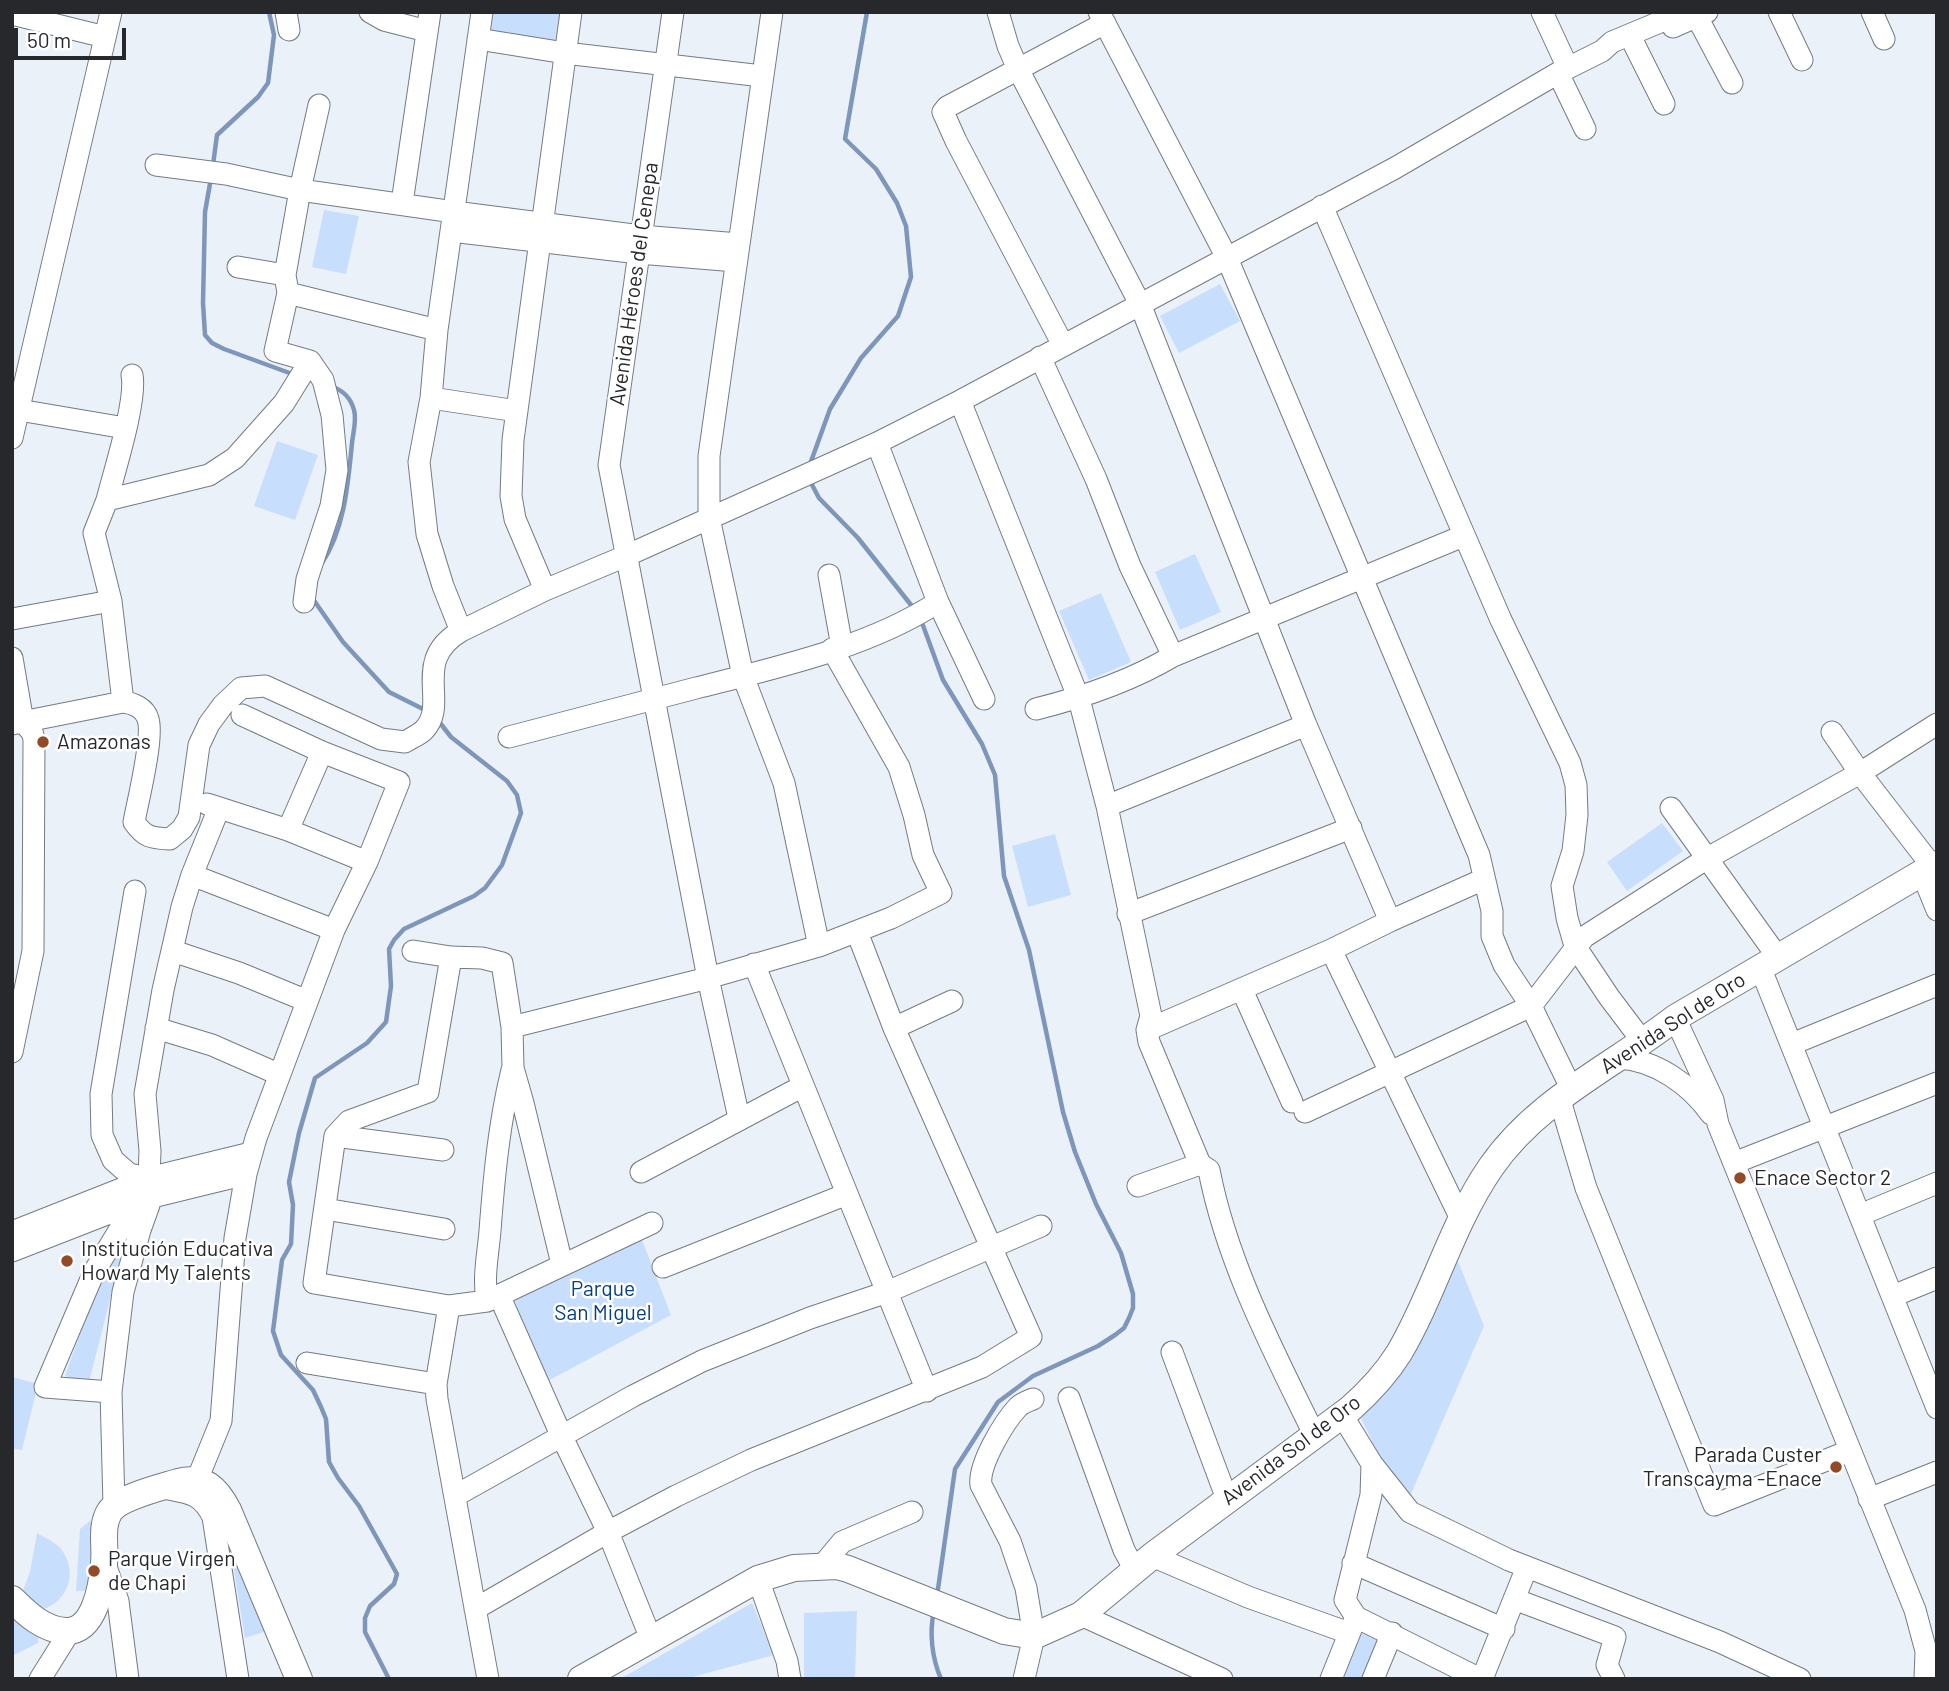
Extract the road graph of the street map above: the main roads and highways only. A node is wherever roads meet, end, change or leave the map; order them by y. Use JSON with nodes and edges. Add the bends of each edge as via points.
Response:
{"nodes":[{"id":1,"x":1930,"y":868,"type":"edge"},
{"id":2,"x":12,"y":1599,"type":"edge"},
{"id":3,"x":299,"y":1679,"type":"edge"},
{"id":4,"x":581,"y":1679,"type":"edge"}],
"edges":[{"from":1,"to":4,"type":"main road","name":"Avenida Sol de Oro","via":[[1675,1018],[1525,1126],[1474,1193],[1398,1354],[1372,1388],[1081,1615],[1034,1636],[1004,1631],[836,1566],[794,1569],[758,1579]]},
{"from":2,"to":3,"type":"main road","via":[[52,1629],[70,1631],[83,1625],[102,1580],[105,1524],[114,1506],[160,1487],[197,1480],[217,1491],[228,1510]]}]}
